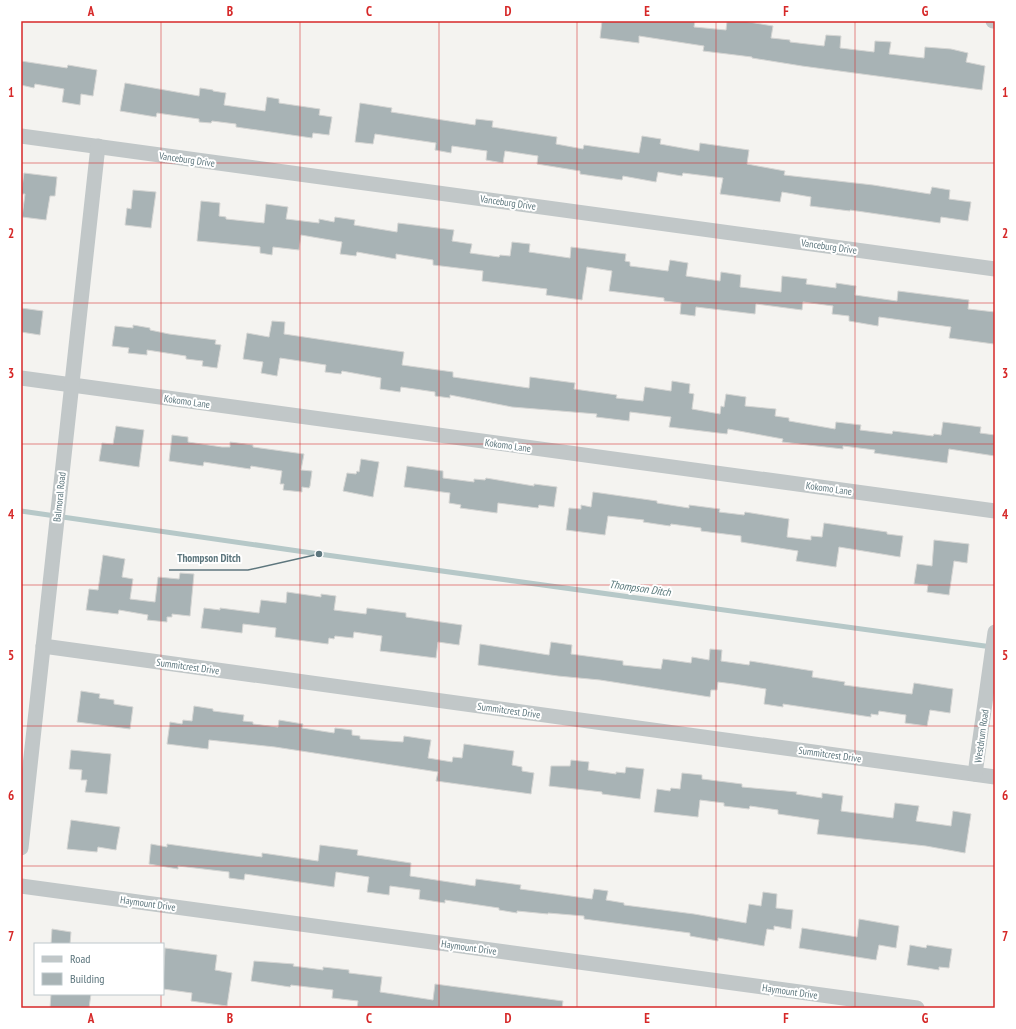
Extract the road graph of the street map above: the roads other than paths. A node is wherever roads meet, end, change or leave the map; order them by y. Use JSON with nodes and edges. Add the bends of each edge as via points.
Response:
{"nodes":[{"id":1,"x":21,"y":136,"type":"edge"},
{"id":2,"x":98,"y":146,"type":"junction"},
{"id":3,"x":995,"y":269,"type":"edge"},
{"id":4,"x":21,"y":378,"type":"edge"},
{"id":5,"x":72,"y":385,"type":"junction"},
{"id":6,"x":995,"y":511,"type":"edge"},
{"id":7,"x":995,"y":632,"type":"edge"},
{"id":8,"x":43,"y":646,"type":"junction"},
{"id":9,"x":975,"y":774,"type":"junction"},
{"id":10,"x":995,"y":776,"type":"edge"},
{"id":11,"x":21,"y":848,"type":"edge"},
{"id":12,"x":21,"y":886,"type":"edge"},
{"id":13,"x":917,"y":1008,"type":"edge"}],
"edges":[{"from":1,"to":2,"type":"street","name":"Vanceburg Drive"},
{"from":2,"to":3,"type":"street","name":"Vanceburg Drive"},
{"from":2,"to":5,"type":"street","name":"Balmoral Road"},
{"from":4,"to":5,"type":"street","name":"Kokomo Lane"},
{"from":5,"to":6,"type":"street","name":"Kokomo Lane"},
{"from":5,"to":8,"type":"street","name":"Balmoral Road"},
{"from":7,"to":9,"type":"street","name":"Westdrum Road"},
{"from":8,"to":9,"type":"street","name":"Summitcrest Drive"},
{"from":8,"to":11,"type":"street","name":"Balmoral Road"},
{"from":9,"to":10,"type":"street","name":"Westdrum Road"},
{"from":12,"to":13,"type":"street","name":"Haymount Drive"}]}
